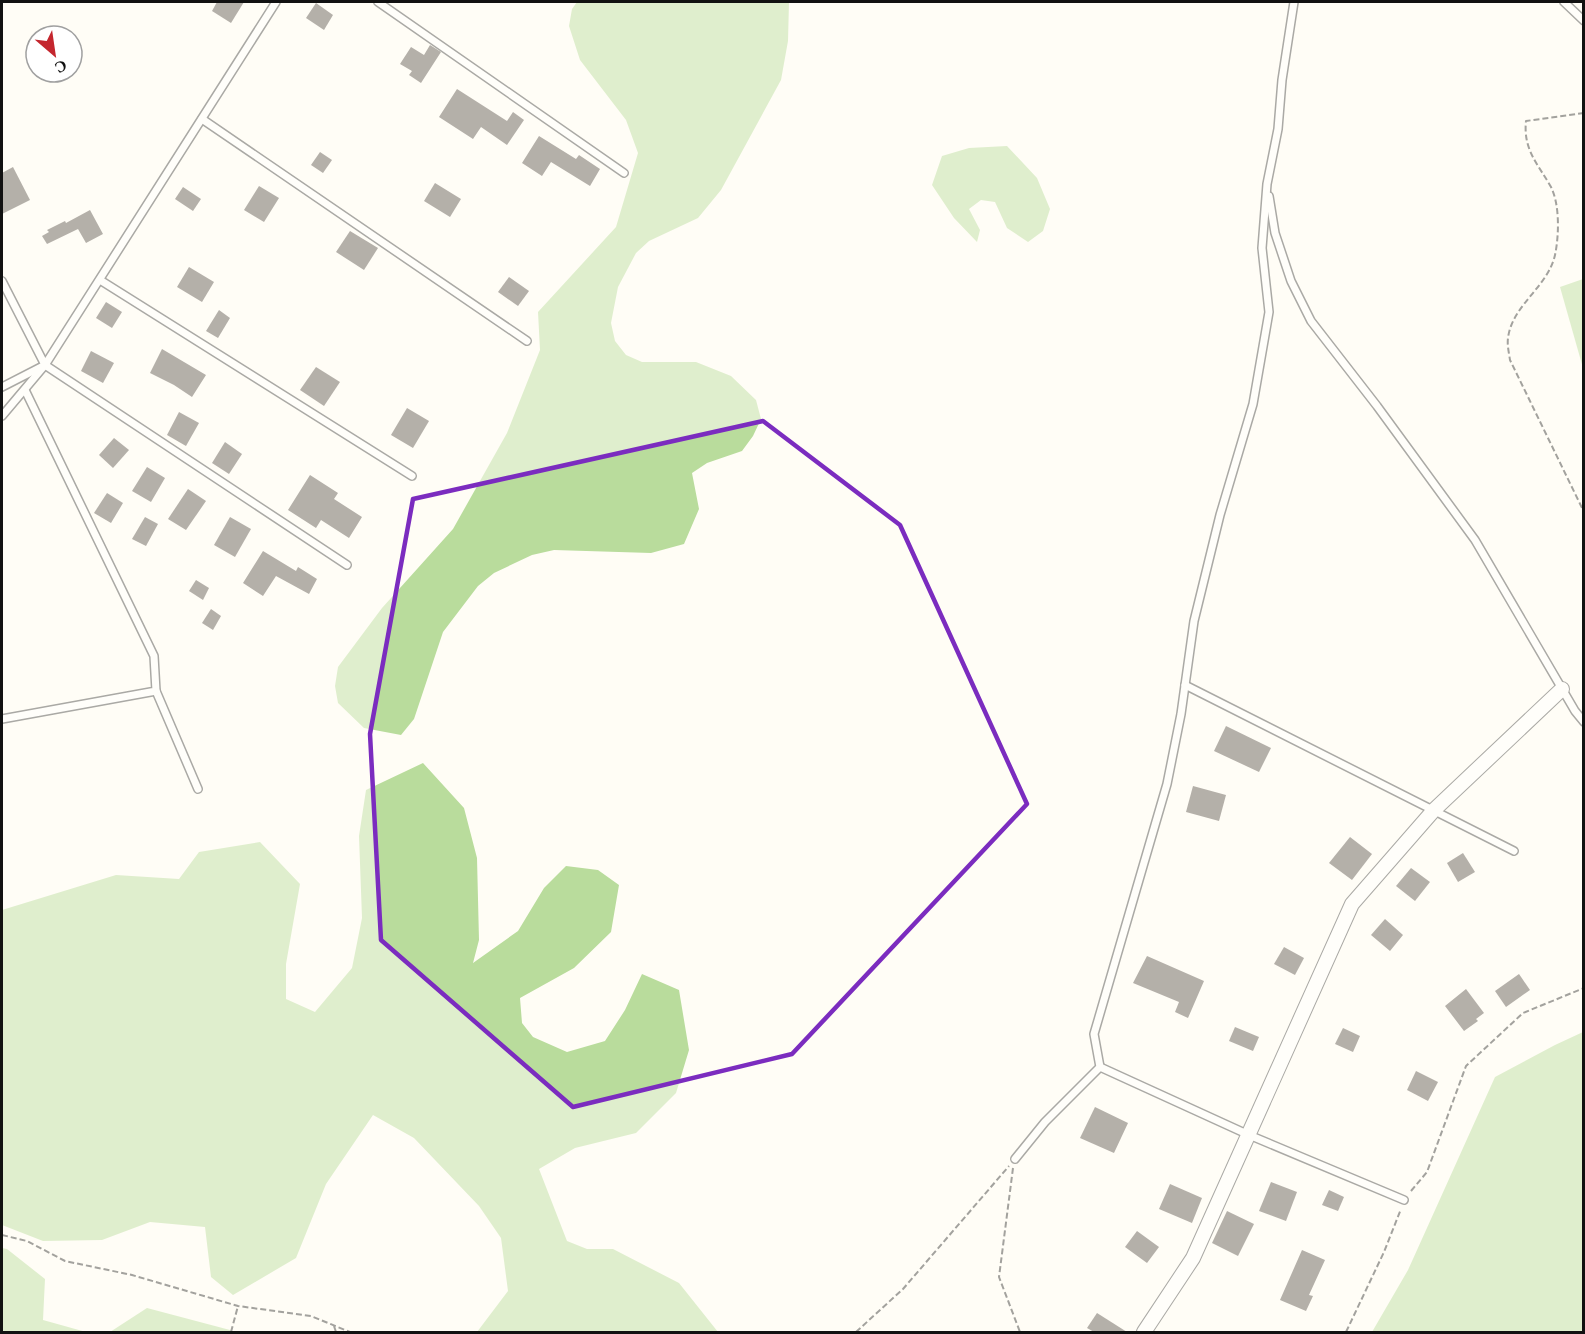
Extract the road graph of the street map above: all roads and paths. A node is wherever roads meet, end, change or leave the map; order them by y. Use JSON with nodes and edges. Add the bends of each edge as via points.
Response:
{"nodes":[{"id":1,"x":276,"y":2,"type":"edge"},
{"id":2,"x":378,"y":2,"type":"edge"},
{"id":3,"x":1294,"y":2,"type":"edge"},
{"id":4,"x":1564,"y":2,"type":"edge"},
{"id":5,"x":1584,"y":21,"type":"edge"},
{"id":6,"x":1584,"y":113,"type":"edge"},
{"id":7,"x":202,"y":119,"type":"junction"},
{"id":8,"x":624,"y":173,"type":"dead end"},
{"id":9,"x":1267,"y":184,"type":"junction"},
{"id":10,"x":100,"y":280,"type":"junction"},
{"id":11,"x":2,"y":281,"type":"edge"},
{"id":12,"x":527,"y":341,"type":"dead end"},
{"id":13,"x":45,"y":365,"type":"junction"},
{"id":14,"x":2,"y":387,"type":"edge"},
{"id":15,"x":25,"y":390,"type":"junction"},
{"id":16,"x":2,"y":416,"type":"edge"},
{"id":17,"x":412,"y":476,"type":"dead end"},
{"id":18,"x":1584,"y":512,"type":"edge"},
{"id":19,"x":347,"y":565,"type":"dead end"},
{"id":20,"x":1185,"y":685,"type":"junction"},
{"id":21,"x":1562,"y":689,"type":"junction"},
{"id":22,"x":156,"y":691,"type":"junction"},
{"id":23,"x":2,"y":719,"type":"edge"},
{"id":24,"x":1584,"y":722,"type":"edge"},
{"id":25,"x":198,"y":789,"type":"dead end"},
{"id":26,"x":1434,"y":810,"type":"junction"},
{"id":27,"x":1514,"y":851,"type":"dead end"},
{"id":28,"x":1584,"y":988,"type":"edge"},
{"id":29,"x":1100,"y":1067,"type":"junction"},
{"id":30,"x":1249,"y":1135,"type":"junction"},
{"id":31,"x":1015,"y":1159,"type":"junction"},
{"id":32,"x":1404,"y":1200,"type":"junction"},
{"id":33,"x":2,"y":1235,"type":"edge"},
{"id":34,"x":238,"y":1306,"type":"junction"},
{"id":35,"x":334,"y":1326,"type":"junction"},
{"id":36,"x":231,"y":1332,"type":"edge"},
{"id":37,"x":336,"y":1332,"type":"edge"},
{"id":38,"x":350,"y":1332,"type":"edge"},
{"id":39,"x":856,"y":1332,"type":"edge"},
{"id":40,"x":1020,"y":1332,"type":"edge"},
{"id":41,"x":1144,"y":1332,"type":"edge"},
{"id":42,"x":1346,"y":1332,"type":"edge"}],
"edges":[{"from":1,"to":7,"type":"lane"},
{"from":2,"to":8,"type":"lane"},
{"from":3,"to":9,"type":"lane"},
{"from":4,"to":5,"type":"lane"},
{"from":6,"to":18,"type":"path","via":[[1526,121],[1524,136],[1552,189],[1558,209],[1555,256],[1542,282],[1514,317],[1508,338],[1510,360]]},
{"from":7,"to":10,"type":"lane"},
{"from":7,"to":12,"type":"lane"},
{"from":9,"to":20,"type":"lane","via":[[1262,248],[1269,312],[1253,404],[1194,621]]},
{"from":9,"to":21,"type":"lane","via":[[1275,232],[1291,281],[1311,321],[1475,540]]},
{"from":10,"to":13,"type":"lane"},
{"from":10,"to":17,"type":"lane"},
{"from":11,"to":13,"type":"lane"},
{"from":13,"to":14,"type":"lane"},
{"from":13,"to":15,"type":"lane"},
{"from":13,"to":19,"type":"lane"},
{"from":15,"to":16,"type":"lane"},
{"from":15,"to":22,"type":"lane","via":[[154,656]]},
{"from":20,"to":26,"type":"lane"},
{"from":20,"to":29,"type":"lane","via":[[1167,784],[1094,1034]]},
{"from":21,"to":24,"type":"lane"},
{"from":21,"to":26,"type":"street"},
{"from":22,"to":23,"type":"lane"},
{"from":22,"to":25,"type":"lane"},
{"from":26,"to":27,"type":"lane"},
{"from":26,"to":30,"type":"street","via":[[1352,904]]},
{"from":28,"to":32,"type":"path","via":[[1523,1013],[1466,1066],[1427,1172]]},
{"from":29,"to":30,"type":"lane"},
{"from":29,"to":31,"type":"lane","via":[[1045,1122]]},
{"from":30,"to":32,"type":"lane"},
{"from":30,"to":41,"type":"street","via":[[1193,1258]]},
{"from":31,"to":39,"type":"path","via":[[903,1289]]},
{"from":31,"to":40,"type":"path","via":[[999,1277]]},
{"from":32,"to":42,"type":"path"},
{"from":33,"to":34,"type":"path","via":[[27,1241],[65,1261],[132,1275]]},
{"from":34,"to":35,"type":"path","via":[[311,1316]]},
{"from":34,"to":36,"type":"path"},
{"from":35,"to":37,"type":"path"},
{"from":35,"to":38,"type":"path"}]}
